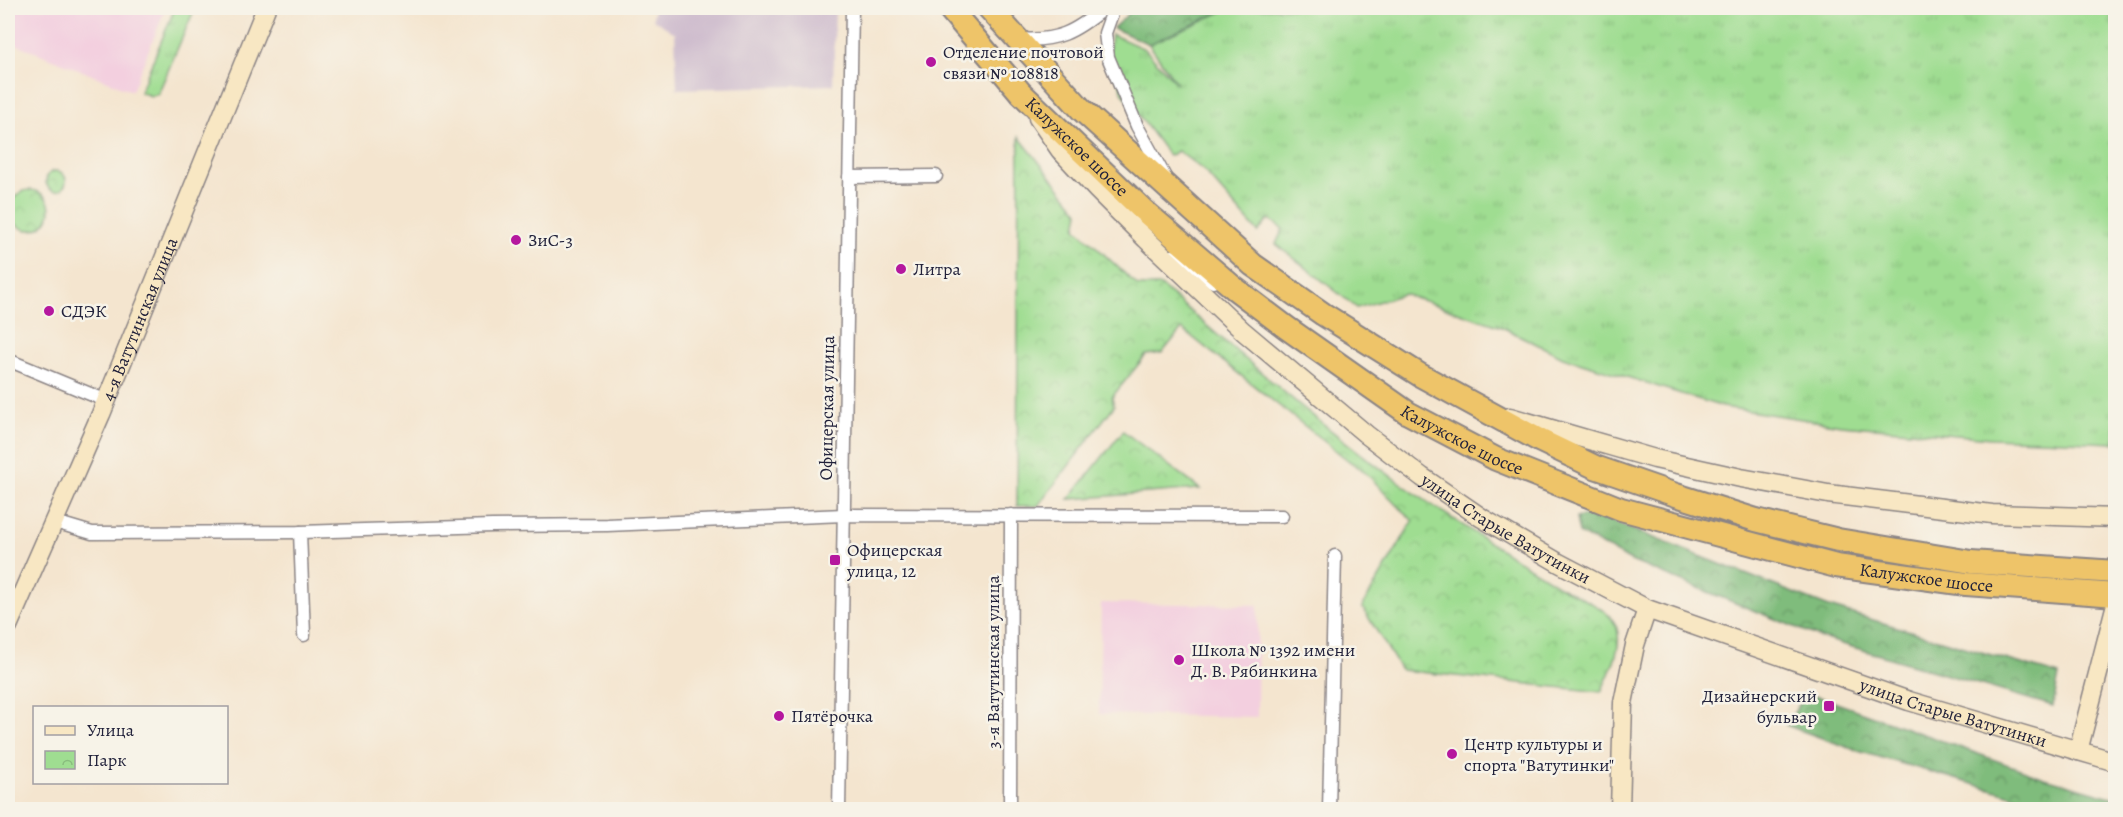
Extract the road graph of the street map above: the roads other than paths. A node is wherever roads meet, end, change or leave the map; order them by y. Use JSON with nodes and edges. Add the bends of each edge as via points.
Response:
{"nodes":[{"id":1,"x":266,"y":8,"type":"edge"},
{"id":2,"x":852,"y":8,"type":"edge"},
{"id":3,"x":949,"y":8,"type":"edge"},
{"id":4,"x":989,"y":8,"type":"edge"},
{"id":5,"x":1104,"y":8,"type":"edge"},
{"id":6,"x":1114,"y":8,"type":"edge"},
{"id":7,"x":1016,"y":39,"type":"junction"},
{"id":8,"x":1021,"y":93,"type":"junction"},
{"id":9,"x":936,"y":176,"type":"dead end"},
{"id":10,"x":849,"y":177,"type":"junction"},
{"id":11,"x":1175,"y":195,"type":"junction"},
{"id":12,"x":1146,"y":239,"type":"junction"},
{"id":13,"x":1287,"y":328,"type":"junction"},
{"id":14,"x":8,"y":360,"type":"edge"},
{"id":15,"x":106,"y":401,"type":"junction"},
{"id":16,"x":1489,"y":411,"type":"junction"},
{"id":17,"x":844,"y":515,"type":"junction"},
{"id":18,"x":1011,"y":515,"type":"junction"},
{"id":19,"x":1282,"y":516,"type":"dead end"},
{"id":20,"x":2115,"y":518,"type":"edge"},
{"id":21,"x":55,"y":522,"type":"junction"},
{"id":22,"x":300,"y":532,"type":"junction"},
{"id":23,"x":1335,"y":556,"type":"dead end"},
{"id":24,"x":2109,"y":572,"type":"edge"},
{"id":25,"x":2104,"y":595,"type":"edge"},
{"id":26,"x":2115,"y":604,"type":"edge"},
{"id":27,"x":1647,"y":609,"type":"junction"},
{"id":28,"x":8,"y":626,"type":"edge"},
{"id":29,"x":304,"y":635,"type":"dead end"},
{"id":30,"x":2078,"y":751,"type":"junction"},
{"id":31,"x":2115,"y":762,"type":"edge"},
{"id":32,"x":839,"y":810,"type":"edge"},
{"id":33,"x":1010,"y":810,"type":"edge"},
{"id":34,"x":1329,"y":810,"type":"edge"},
{"id":35,"x":1620,"y":810,"type":"edge"}],
"edges":[{"from":1,"to":15,"type":"main road","name":"4-я Ватутинская улица"},
{"from":2,"to":10,"type":"street","name":"Офицерская улица"},
{"from":3,"to":8,"type":"highway","name":"Калужское шоссе"},
{"from":4,"to":7,"type":"highway","name":"Калужское шоссе"},
{"from":5,"to":7,"type":"street","via":[[1058,38]]},
{"from":6,"to":11,"type":"street","via":[[1106,33],[1108,57],[1137,126]]},
{"from":7,"to":11,"type":"highway","name":"Калужское шоссе","via":[[1082,110]]},
{"from":8,"to":12,"type":"main road","name":"улица Старые Ватутинки","via":[[1060,150]]},
{"from":8,"to":13,"type":"highway","name":"Калужское шоссе","via":[[1142,209]]},
{"from":9,"to":10,"type":"street"},
{"from":10,"to":17,"type":"street","name":"Офицерская улица"},
{"from":11,"to":16,"type":"highway","name":"Калужское шоссе","via":[[1252,265],[1323,314],[1420,375]]},
{"from":12,"to":13,"type":"street"},
{"from":12,"to":27,"type":"main road","name":"улица Старые Ватутинки","via":[[1305,385],[1422,477],[1491,524]]},
{"from":13,"to":25,"type":"highway","name":"Калужское шоссе","via":[[1408,412],[1496,459],[1621,509],[1836,566],[1966,584]]},
{"from":14,"to":15,"type":"street"},
{"from":15,"to":21,"type":"main road","name":"4-я Ватутинская улица"},
{"from":16,"to":20,"type":"main road","via":[[1655,459],[1828,494],[1992,514]]},
{"from":16,"to":24,"type":"highway","name":"Калужское шоссе","via":[[1595,466],[1756,520],[1839,540],[1971,562]]},
{"from":17,"to":18,"type":"street"},
{"from":17,"to":22,"type":"street"},
{"from":17,"to":32,"type":"street","name":"Офицерская улица"},
{"from":18,"to":19,"type":"street"},
{"from":18,"to":33,"type":"street","name":"3-я Ватутинская улица"},
{"from":21,"to":22,"type":"street","via":[[92,533]]},
{"from":21,"to":28,"type":"main road","name":"4-я Ватутинская улица"},
{"from":22,"to":29,"type":"street"},
{"from":23,"to":34,"type":"street"},
{"from":26,"to":30,"type":"main road"},
{"from":27,"to":30,"type":"main road","name":"улица Старые Ватутинки","via":[[1889,694]]},
{"from":27,"to":35,"type":"main road","via":[[1623,703]]},
{"from":30,"to":31,"type":"main road","name":"улица Старые Ватутинки"}]}
